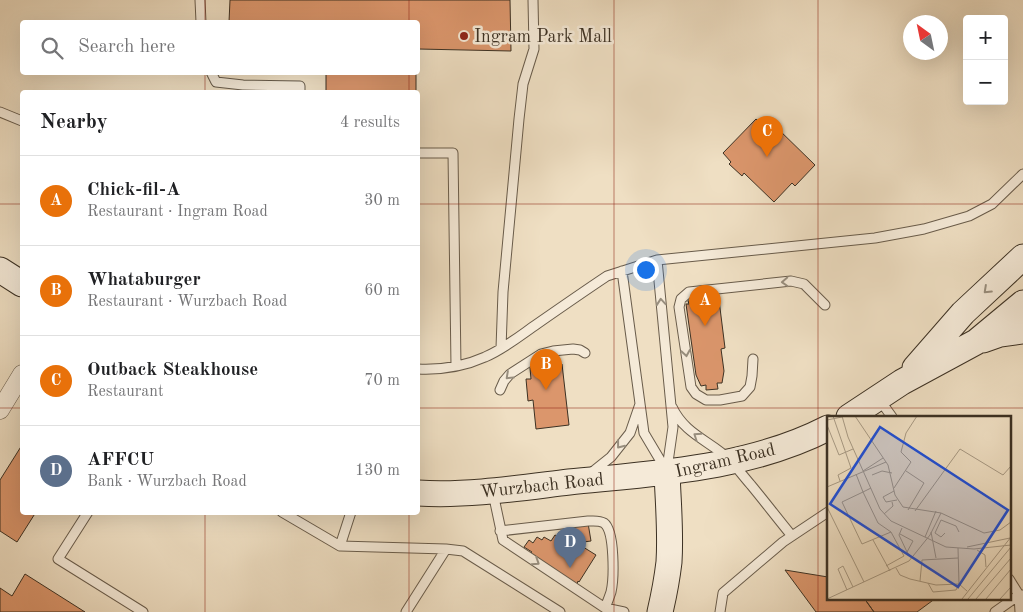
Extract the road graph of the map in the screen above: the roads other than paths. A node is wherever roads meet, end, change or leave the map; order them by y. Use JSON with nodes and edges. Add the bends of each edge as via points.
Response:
{"nodes":[{"id":1,"x":200,"y":0,"type":"edge"},
{"id":2,"x":533,"y":0,"type":"edge"},
{"id":3,"x":201,"y":20,"type":"edge"},
{"id":4,"x":212,"y":75,"type":"edge"},
{"id":5,"x":300,"y":90,"type":"edge"},
{"id":6,"x":0,"y":112,"type":"edge"},
{"id":7,"x":20,"y":120,"type":"edge"},
{"id":8,"x":420,"y":153,"type":"edge"},
{"id":9,"x":1023,"y":174,"type":"edge"},
{"id":10,"x":1023,"y":257,"type":"edge"},
{"id":11,"x":657,"y":260,"type":"junction"},
{"id":12,"x":0,"y":270,"type":"edge"},
{"id":13,"x":622,"y":271,"type":"junction"},
{"id":14,"x":20,"y":283,"type":"edge"},
{"id":15,"x":1023,"y":303,"type":"edge"},
{"id":16,"x":825,"y":305,"type":"dead end"},
{"id":17,"x":1023,"y":331,"type":"edge"},
{"id":18,"x":976,"y":342,"type":"junction"},
{"id":19,"x":501,"y":348,"type":"junction"},
{"id":20,"x":585,"y":353,"type":"dead end"},
{"id":21,"x":753,"y":359,"type":"dead end"},
{"id":22,"x":456,"y":366,"type":"junction"},
{"id":23,"x":420,"y":368,"type":"edge"},
{"id":24,"x":20,"y":377,"type":"edge"},
{"id":25,"x":902,"y":382,"type":"junction"},
{"id":26,"x":500,"y":390,"type":"dead end"},
{"id":27,"x":641,"y":401,"type":"junction"},
{"id":28,"x":670,"y":403,"type":"junction"},
{"id":29,"x":885,"y":408,"type":"edge"},
{"id":30,"x":0,"y":410,"type":"edge"},
{"id":31,"x":853,"y":416,"type":"edge"},
{"id":32,"x":827,"y":428,"type":"edge"},
{"id":33,"x":731,"y":462,"type":"junction"},
{"id":34,"x":667,"y":472,"type":"junction"},
{"id":35,"x":583,"y":481,"type":"junction"},
{"id":36,"x":492,"y":490,"type":"junction"},
{"id":37,"x":420,"y":493,"type":"edge"},
{"id":38,"x":827,"y":513,"type":"edge"},
{"id":39,"x":86,"y":515,"type":"edge"},
{"id":40,"x":287,"y":515,"type":"edge"},
{"id":41,"x":349,"y":515,"type":"edge"},
{"id":42,"x":500,"y":531,"type":"junction"},
{"id":43,"x":792,"y":536,"type":"junction"},
{"id":44,"x":340,"y":546,"type":"junction"},
{"id":45,"x":446,"y":549,"type":"junction"},
{"id":46,"x":1010,"y":580,"type":"edge"},
{"id":47,"x":1021,"y":595,"type":"edge"},
{"id":48,"x":605,"y":608,"type":"junction"},
{"id":49,"x":143,"y":612,"type":"edge"},
{"id":50,"x":406,"y":612,"type":"edge"},
{"id":51,"x":560,"y":612,"type":"edge"},
{"id":52,"x":624,"y":612,"type":"edge"},
{"id":53,"x":660,"y":612,"type":"edge"},
{"id":54,"x":720,"y":612,"type":"edge"},
{"id":55,"x":996,"y":612,"type":"edge"},
{"id":56,"x":1020,"y":612,"type":"edge"}],
"edges":[{"from":1,"to":3,"type":"lane"},
{"from":2,"to":19,"type":"lane","via":[[534,50],[523,84],[519,119]]},
{"from":4,"to":5,"type":"lane","via":[[216,82],[300,86]]},
{"from":6,"to":7,"type":"lane"},
{"from":8,"to":22,"type":"lane","via":[[453,153]]},
{"from":9,"to":11,"type":"lane","via":[[992,204],[969,216],[924,229],[875,238]]},
{"from":10,"to":25,"type":"main road","one_way":true,"via":[[964,313]]},
{"from":11,"to":13,"type":"lane"},
{"from":28,"to":11,"type":"lane","one_way":true},
{"from":12,"to":14,"type":"main road"},
{"from":13,"to":19,"type":"lane","via":[[607,276]]},
{"from":13,"to":27,"type":"lane"},
{"from":15,"to":18,"type":"main road"},
{"from":16,"to":21,"type":"lane","one_way":true,"via":[[804,284],[791,281],[689,292],[681,299],[679,308],[688,370],[691,387],[696,394],[706,400],[742,396],[750,387]]},
{"from":17,"to":18,"type":"main road"},
{"from":18,"to":25,"type":"main road"},
{"from":19,"to":22,"type":"lane","via":[[486,357]]},
{"from":20,"to":26,"type":"lane","one_way":true,"via":[[573,349],[541,354],[510,374]]},
{"from":22,"to":23,"type":"lane"},
{"from":24,"to":30,"type":"street"},
{"from":25,"to":29,"type":"main road"},
{"from":27,"to":34,"type":"lane","via":[[644,433]]},
{"from":27,"to":35,"type":"lane","one_way":true,"via":[[630,433],[611,457]]},
{"from":33,"to":28,"type":"lane","one_way":true,"via":[[691,432],[676,416]]},
{"from":28,"to":34,"type":"lane","via":[[673,427]]},
{"from":29,"to":31,"type":"main road"},
{"from":32,"to":33,"type":"main road","name":"Ingram Road","via":[[779,448]]},
{"from":33,"to":34,"type":"main road","name":"Ingram Road"},
{"from":33,"to":43,"type":"lane"},
{"from":34,"to":35,"type":"main road","name":"Wurzbach Road"},
{"from":34,"to":53,"type":"main road","name":"Ingram Road","via":[[669,560]]},
{"from":35,"to":36,"type":"main road","name":"Wurzbach Road"},
{"from":36,"to":37,"type":"main road","name":"Wurzbach Road"},
{"from":36,"to":42,"type":"lane"},
{"from":38,"to":43,"type":"lane"},
{"from":39,"to":49,"type":"lane","via":[[58,559]]},
{"from":40,"to":44,"type":"lane"},
{"from":41,"to":44,"type":"lane"},
{"from":42,"to":48,"type":"lane","one_way":true,"via":[[503,540]]},
{"from":42,"to":48,"type":"lane","via":[[588,521],[604,523],[613,552],[611,592]]},
{"from":43,"to":54,"type":"lane","via":[[722,593]]},
{"from":44,"to":45,"type":"lane"},
{"from":45,"to":50,"type":"lane"},
{"from":45,"to":51,"type":"lane","via":[[462,551]]},
{"from":46,"to":47,"type":"lane"},
{"from":47,"to":55,"type":"lane"},
{"from":47,"to":56,"type":"lane"},
{"from":48,"to":52,"type":"lane"}]}
